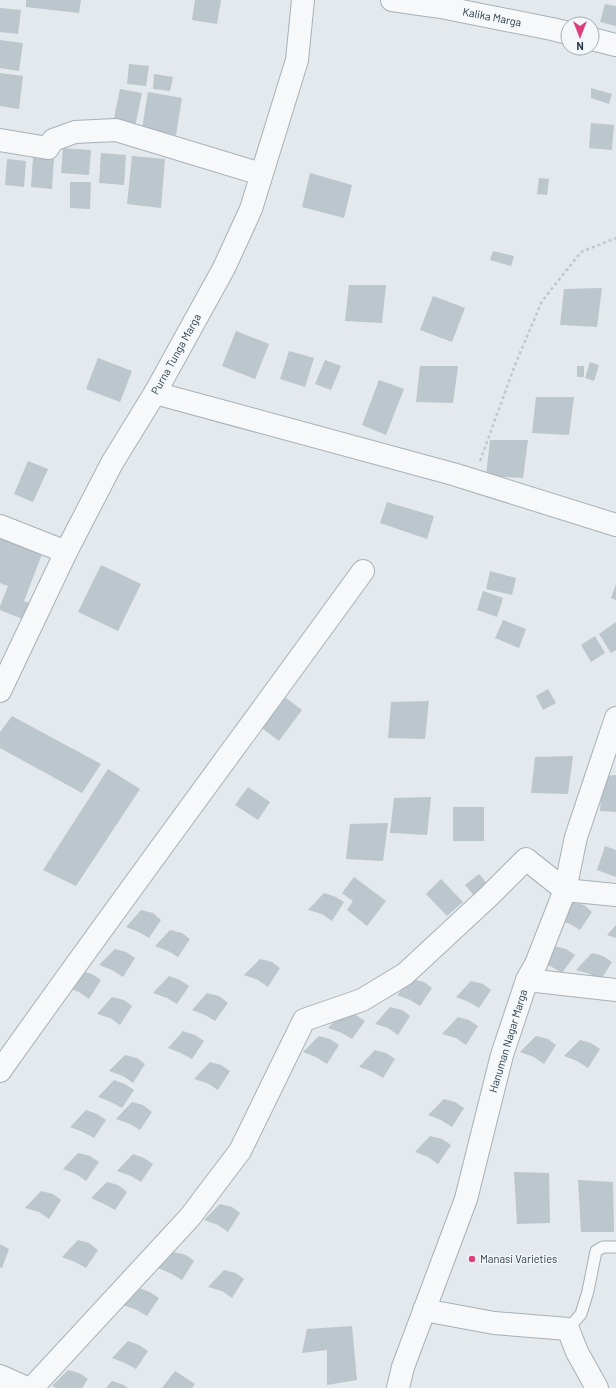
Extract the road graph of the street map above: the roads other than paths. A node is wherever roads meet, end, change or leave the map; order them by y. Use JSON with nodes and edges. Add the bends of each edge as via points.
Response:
{"nodes":[{"id":1,"x":304,"y":0,"type":"edge"},
{"id":2,"x":392,"y":0,"type":"edge"},
{"id":3,"x":560,"y":30,"type":"edge"},
{"id":4,"x":600,"y":41,"type":"edge"},
{"id":5,"x":616,"y":45,"type":"edge"},
{"id":6,"x":0,"y":140,"type":"edge"},
{"id":7,"x":262,"y":174,"type":"junction"},
{"id":8,"x":155,"y":393,"type":"junction"},
{"id":9,"x":616,"y":525,"type":"edge"},
{"id":10,"x":0,"y":526,"type":"edge"},
{"id":11,"x":66,"y":552,"type":"junction"},
{"id":12,"x":363,"y":571,"type":"dead end"},
{"id":13,"x":0,"y":690,"type":"edge"},
{"id":14,"x":616,"y":718,"type":"edge"},
{"id":15,"x":565,"y":890,"type":"junction"},
{"id":16,"x":616,"y":895,"type":"edge"},
{"id":17,"x":527,"y":980,"type":"junction"},
{"id":18,"x":616,"y":990,"type":"edge"},
{"id":19,"x":0,"y":1071,"type":"edge"},
{"id":20,"x":616,"y":1247,"type":"edge"},
{"id":21,"x":424,"y":1310,"type":"junction"},
{"id":22,"x":568,"y":1329,"type":"junction"},
{"id":23,"x":0,"y":1376,"type":"edge"},
{"id":24,"x":27,"y":1388,"type":"edge"},
{"id":25,"x":32,"y":1388,"type":"edge"},
{"id":26,"x":398,"y":1388,"type":"edge"},
{"id":27,"x":597,"y":1388,"type":"edge"}],
"edges":[{"from":1,"to":7,"type":"street","name":"Purna Tunga Marga","via":[[297,60]]},
{"from":2,"to":3,"type":"street","name":"Kalika Marga"},
{"from":4,"to":5,"type":"street"},
{"from":6,"to":7,"type":"street","via":[[48,148],[53,140],[75,132],[116,130]]},
{"from":7,"to":8,"type":"street","name":"Purna Tunga Marga","via":[[251,210],[224,268]]},
{"from":8,"to":9,"type":"street","via":[[473,480]]},
{"from":8,"to":11,"type":"street","name":"Purna Tunga Marga","via":[[112,463]]},
{"from":10,"to":11,"type":"street"},
{"from":11,"to":13,"type":"street","name":"Purna Tunga Marga"},
{"from":12,"to":19,"type":"street"},
{"from":14,"to":15,"type":"street","name":"Hanuman Nagar Marga","via":[[576,837]]},
{"from":15,"to":16,"type":"street"},
{"from":15,"to":17,"type":"street","name":"Hanuman Nagar Marga","via":[[536,964]]},
{"from":15,"to":25,"type":"street","via":[[526,859],[405,974],[362,1000],[304,1020],[240,1151],[190,1217]]},
{"from":17,"to":18,"type":"street"},
{"from":17,"to":21,"type":"street","name":"Hanuman Nagar Marga","via":[[502,1055],[466,1199]]},
{"from":20,"to":22,"type":"lane","via":[[603,1247],[596,1251],[581,1314]]},
{"from":21,"to":22,"type":"street","via":[[494,1323]]},
{"from":21,"to":26,"type":"street","name":"Hanuman Nagar Marga"},
{"from":22,"to":27,"type":"street","via":[[577,1352]]},
{"from":23,"to":24,"type":"street"}]}
